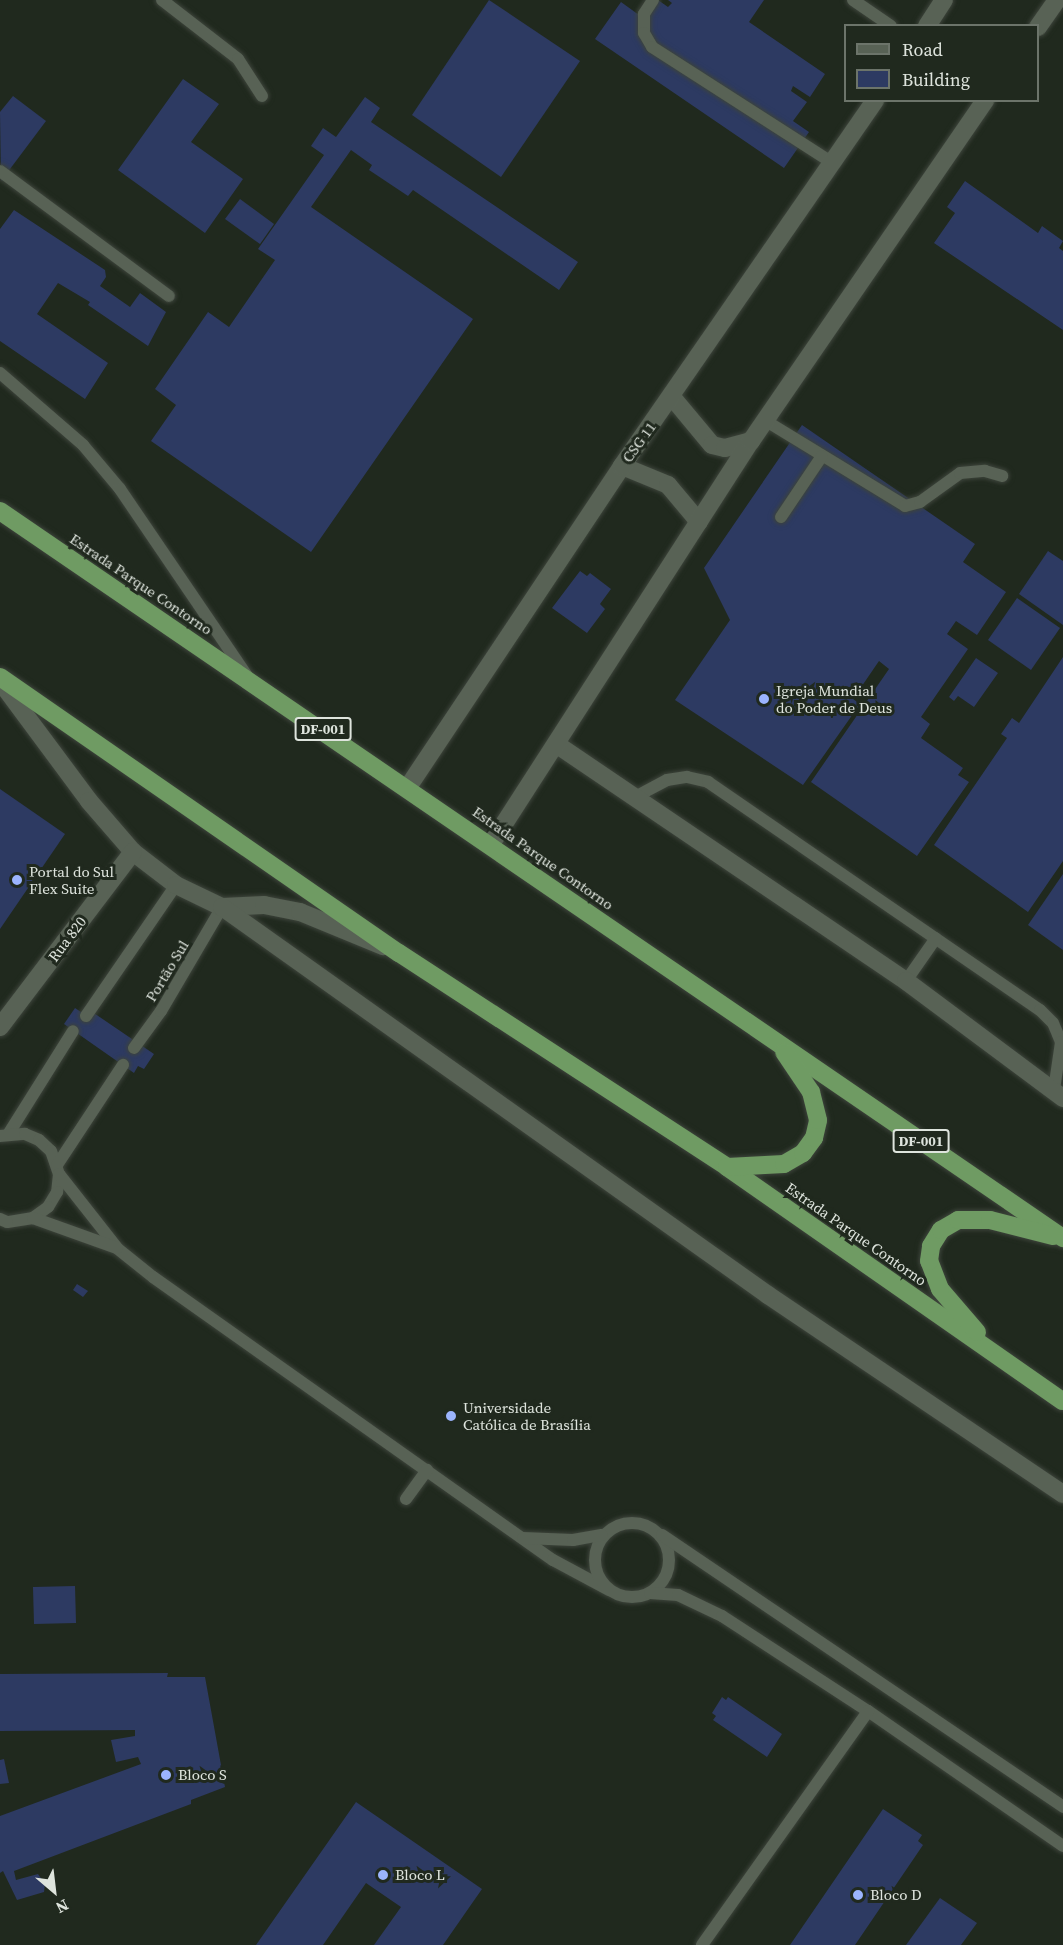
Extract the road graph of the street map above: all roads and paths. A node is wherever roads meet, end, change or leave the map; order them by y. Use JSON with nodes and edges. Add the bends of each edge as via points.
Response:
{"nodes":[{"id":1,"x":162,"y":0,"type":"edge"},
{"id":2,"x":653,"y":0,"type":"edge"},
{"id":3,"x":853,"y":0,"type":"edge"},
{"id":4,"x":944,"y":0,"type":"edge"},
{"id":5,"x":1057,"y":0,"type":"edge"},
{"id":6,"x":888,"y":24,"type":"edge"},
{"id":7,"x":928,"y":24,"type":"edge"},
{"id":8,"x":1039,"y":26,"type":"edge"},
{"id":9,"x":262,"y":96,"type":"dead end"},
{"id":10,"x":874,"y":102,"type":"edge"},
{"id":11,"x":985,"y":102,"type":"edge"},
{"id":12,"x":832,"y":163,"type":"junction"},
{"id":13,"x":0,"y":171,"type":"edge"},
{"id":14,"x":169,"y":296,"type":"dead end"},
{"id":15,"x":0,"y":373,"type":"edge"},
{"id":16,"x":672,"y":397,"type":"junction"},
{"id":17,"x":766,"y":421,"type":"junction"},
{"id":18,"x":751,"y":441,"type":"junction"},
{"id":19,"x":822,"y":456,"type":"junction"},
{"id":20,"x":622,"y":466,"type":"junction"},
{"id":21,"x":1002,"y":476,"type":"dead end"},
{"id":22,"x":0,"y":511,"type":"edge"},
{"id":23,"x":781,"y":517,"type":"dead end"},
{"id":24,"x":699,"y":522,"type":"junction"},
{"id":25,"x":0,"y":679,"type":"edge"},
{"id":26,"x":249,"y":679,"type":"junction"},
{"id":27,"x":556,"y":744,"type":"junction"},
{"id":28,"x":408,"y":787,"type":"junction"},
{"id":29,"x":635,"y":797,"type":"junction"},
{"id":30,"x":491,"y":844,"type":"junction"},
{"id":31,"x":134,"y":852,"type":"junction"},
{"id":32,"x":177,"y":885,"type":"junction"},
{"id":33,"x":222,"y":908,"type":"junction"},
{"id":34,"x":936,"y":938,"type":"junction"},
{"id":35,"x":399,"y":953,"type":"junction"},
{"id":36,"x":906,"y":981,"type":"junction"},
{"id":37,"x":86,"y":1016,"type":"dead end"},
{"id":38,"x":0,"y":1027,"type":"edge"},
{"id":39,"x":74,"y":1031,"type":"dead end"},
{"id":40,"x":778,"y":1044,"type":"junction"},
{"id":41,"x":134,"y":1048,"type":"dead end"},
{"id":42,"x":123,"y":1065,"type":"dead end"},
{"id":43,"x":1059,"y":1094,"type":"edge"},
{"id":44,"x":5,"y":1135,"type":"edge"},
{"id":45,"x":727,"y":1167,"type":"junction"},
{"id":46,"x":58,"y":1170,"type":"junction"},
{"id":47,"x":33,"y":1218,"type":"junction"},
{"id":48,"x":2,"y":1222,"type":"edge"},
{"id":49,"x":1063,"y":1238,"type":"edge"},
{"id":50,"x":118,"y":1249,"type":"junction"},
{"id":51,"x":992,"y":1350,"type":"junction"},
{"id":52,"x":1063,"y":1401,"type":"edge"},
{"id":53,"x":427,"y":1470,"type":"junction"},
{"id":54,"x":1063,"y":1494,"type":"edge"},
{"id":55,"x":406,"y":1499,"type":"dead end"},
{"id":56,"x":602,"y":1535,"type":"junction"},
{"id":57,"x":662,"y":1535,"type":"junction"},
{"id":58,"x":522,"y":1538,"type":"junction"},
{"id":59,"x":609,"y":1590,"type":"junction"},
{"id":60,"x":650,"y":1593,"type":"junction"},
{"id":61,"x":868,"y":1711,"type":"junction"},
{"id":62,"x":1063,"y":1807,"type":"edge"},
{"id":63,"x":1063,"y":1845,"type":"edge"},
{"id":64,"x":702,"y":1945,"type":"edge"}],
"edges":[{"from":1,"to":9,"type":"lane","via":[[238,59]]},
{"from":2,"to":12,"type":"lane","via":[[644,14],[644,33],[652,47]]},
{"from":3,"to":6,"type":"lane"},
{"from":4,"to":7,"type":"street"},
{"from":5,"to":8,"type":"street"},
{"from":10,"to":12,"type":"street","name":"CSG 11"},
{"from":11,"to":17,"type":"street"},
{"from":12,"to":16,"type":"street","name":"CSG 11"},
{"from":13,"to":14,"type":"lane"},
{"from":15,"to":26,"type":"lane","via":[[83,445],[120,489]]},
{"from":16,"to":18,"type":"street","via":[[712,445],[725,448]]},
{"from":16,"to":20,"type":"street","name":"CSG 11"},
{"from":17,"to":18,"type":"street"},
{"from":17,"to":19,"type":"lane"},
{"from":18,"to":24,"type":"street"},
{"from":19,"to":21,"type":"lane","via":[[906,506],[920,502],[960,473],[985,471]]},
{"from":19,"to":23,"type":"lane"},
{"from":20,"to":24,"type":"street","via":[[668,486]]},
{"from":20,"to":28,"type":"street","name":"CSG 11"},
{"from":22,"to":26,"type":"highway","name":"Estrada Parque Contorno","number":"DF-001"},
{"from":24,"to":27,"type":"street"},
{"from":25,"to":31,"type":"street","via":[[89,801]]},
{"from":25,"to":35,"type":"highway","name":"Estrada Parque Contorno"},
{"from":26,"to":28,"type":"highway","name":"Estrada Parque Contorno","number":"DF-001"},
{"from":27,"to":29,"type":"street"},
{"from":27,"to":30,"type":"street"},
{"from":28,"to":30,"type":"highway","name":"Estrada Parque Contorno","number":"DF-001"},
{"from":29,"to":34,"type":"lane","via":[[667,780],[687,777],[708,782]]},
{"from":29,"to":36,"type":"street"},
{"from":30,"to":40,"type":"highway","name":"Estrada Parque Contorno","number":"DF-001"},
{"from":31,"to":32,"type":"street"},
{"from":31,"to":38,"type":"street","name":"Rua 820"},
{"from":32,"to":33,"type":"street"},
{"from":32,"to":37,"type":"lane"},
{"from":33,"to":35,"type":"street","via":[[264,905],[300,912]]},
{"from":33,"to":41,"type":"lane","name":"Portão Sul","via":[[161,1011]]},
{"from":33,"to":54,"type":"street","via":[[768,1295]]},
{"from":34,"to":36,"type":"lane"},
{"from":34,"to":43,"type":"lane","via":[[1053,1023],[1061,1042]]},
{"from":35,"to":45,"type":"highway","name":"Estrada Parque Contorno"},
{"from":36,"to":43,"type":"street"},
{"from":39,"to":44,"type":"lane"},
{"from":40,"to":45,"type":"highway","via":[[811,1092],[818,1120],[814,1138],[803,1154],[784,1164]]},
{"from":40,"to":49,"type":"highway","name":"Estrada Parque Contorno","number":"DF-001"},
{"from":42,"to":46,"type":"lane"},
{"from":44,"to":46,"type":"lane","via":[[39,1140],[51,1151]]},
{"from":45,"to":51,"type":"highway","name":"Estrada Parque Contorno"},
{"from":46,"to":47,"type":"lane","via":[[57,1192],[48,1207]]},
{"from":46,"to":50,"type":"lane"},
{"from":47,"to":48,"type":"lane"},
{"from":47,"to":50,"type":"lane"},
{"from":49,"to":51,"type":"highway","via":[[990,1220],[958,1220],[941,1230],[931,1246],[929,1261],[940,1288]]},
{"from":50,"to":53,"type":"lane","via":[[153,1278]]},
{"from":51,"to":52,"type":"highway","name":"Estrada Parque Contorno"},
{"from":53,"to":55,"type":"lane"},
{"from":53,"to":58,"type":"lane"},
{"from":56,"to":57,"type":"lane","via":[[621,1523],[643,1523]]},
{"from":56,"to":58,"type":"lane","via":[[573,1540]]},
{"from":56,"to":59,"type":"lane","via":[[594,1554],[595,1564]]},
{"from":57,"to":60,"type":"lane","via":[[670,1556],[666,1577]]},
{"from":57,"to":62,"type":"lane"},
{"from":58,"to":59,"type":"lane"},
{"from":59,"to":60,"type":"lane","via":[[629,1598]]},
{"from":60,"to":61,"type":"lane","via":[[678,1595],[696,1602]]},
{"from":61,"to":63,"type":"lane"},
{"from":61,"to":64,"type":"lane"}]}
